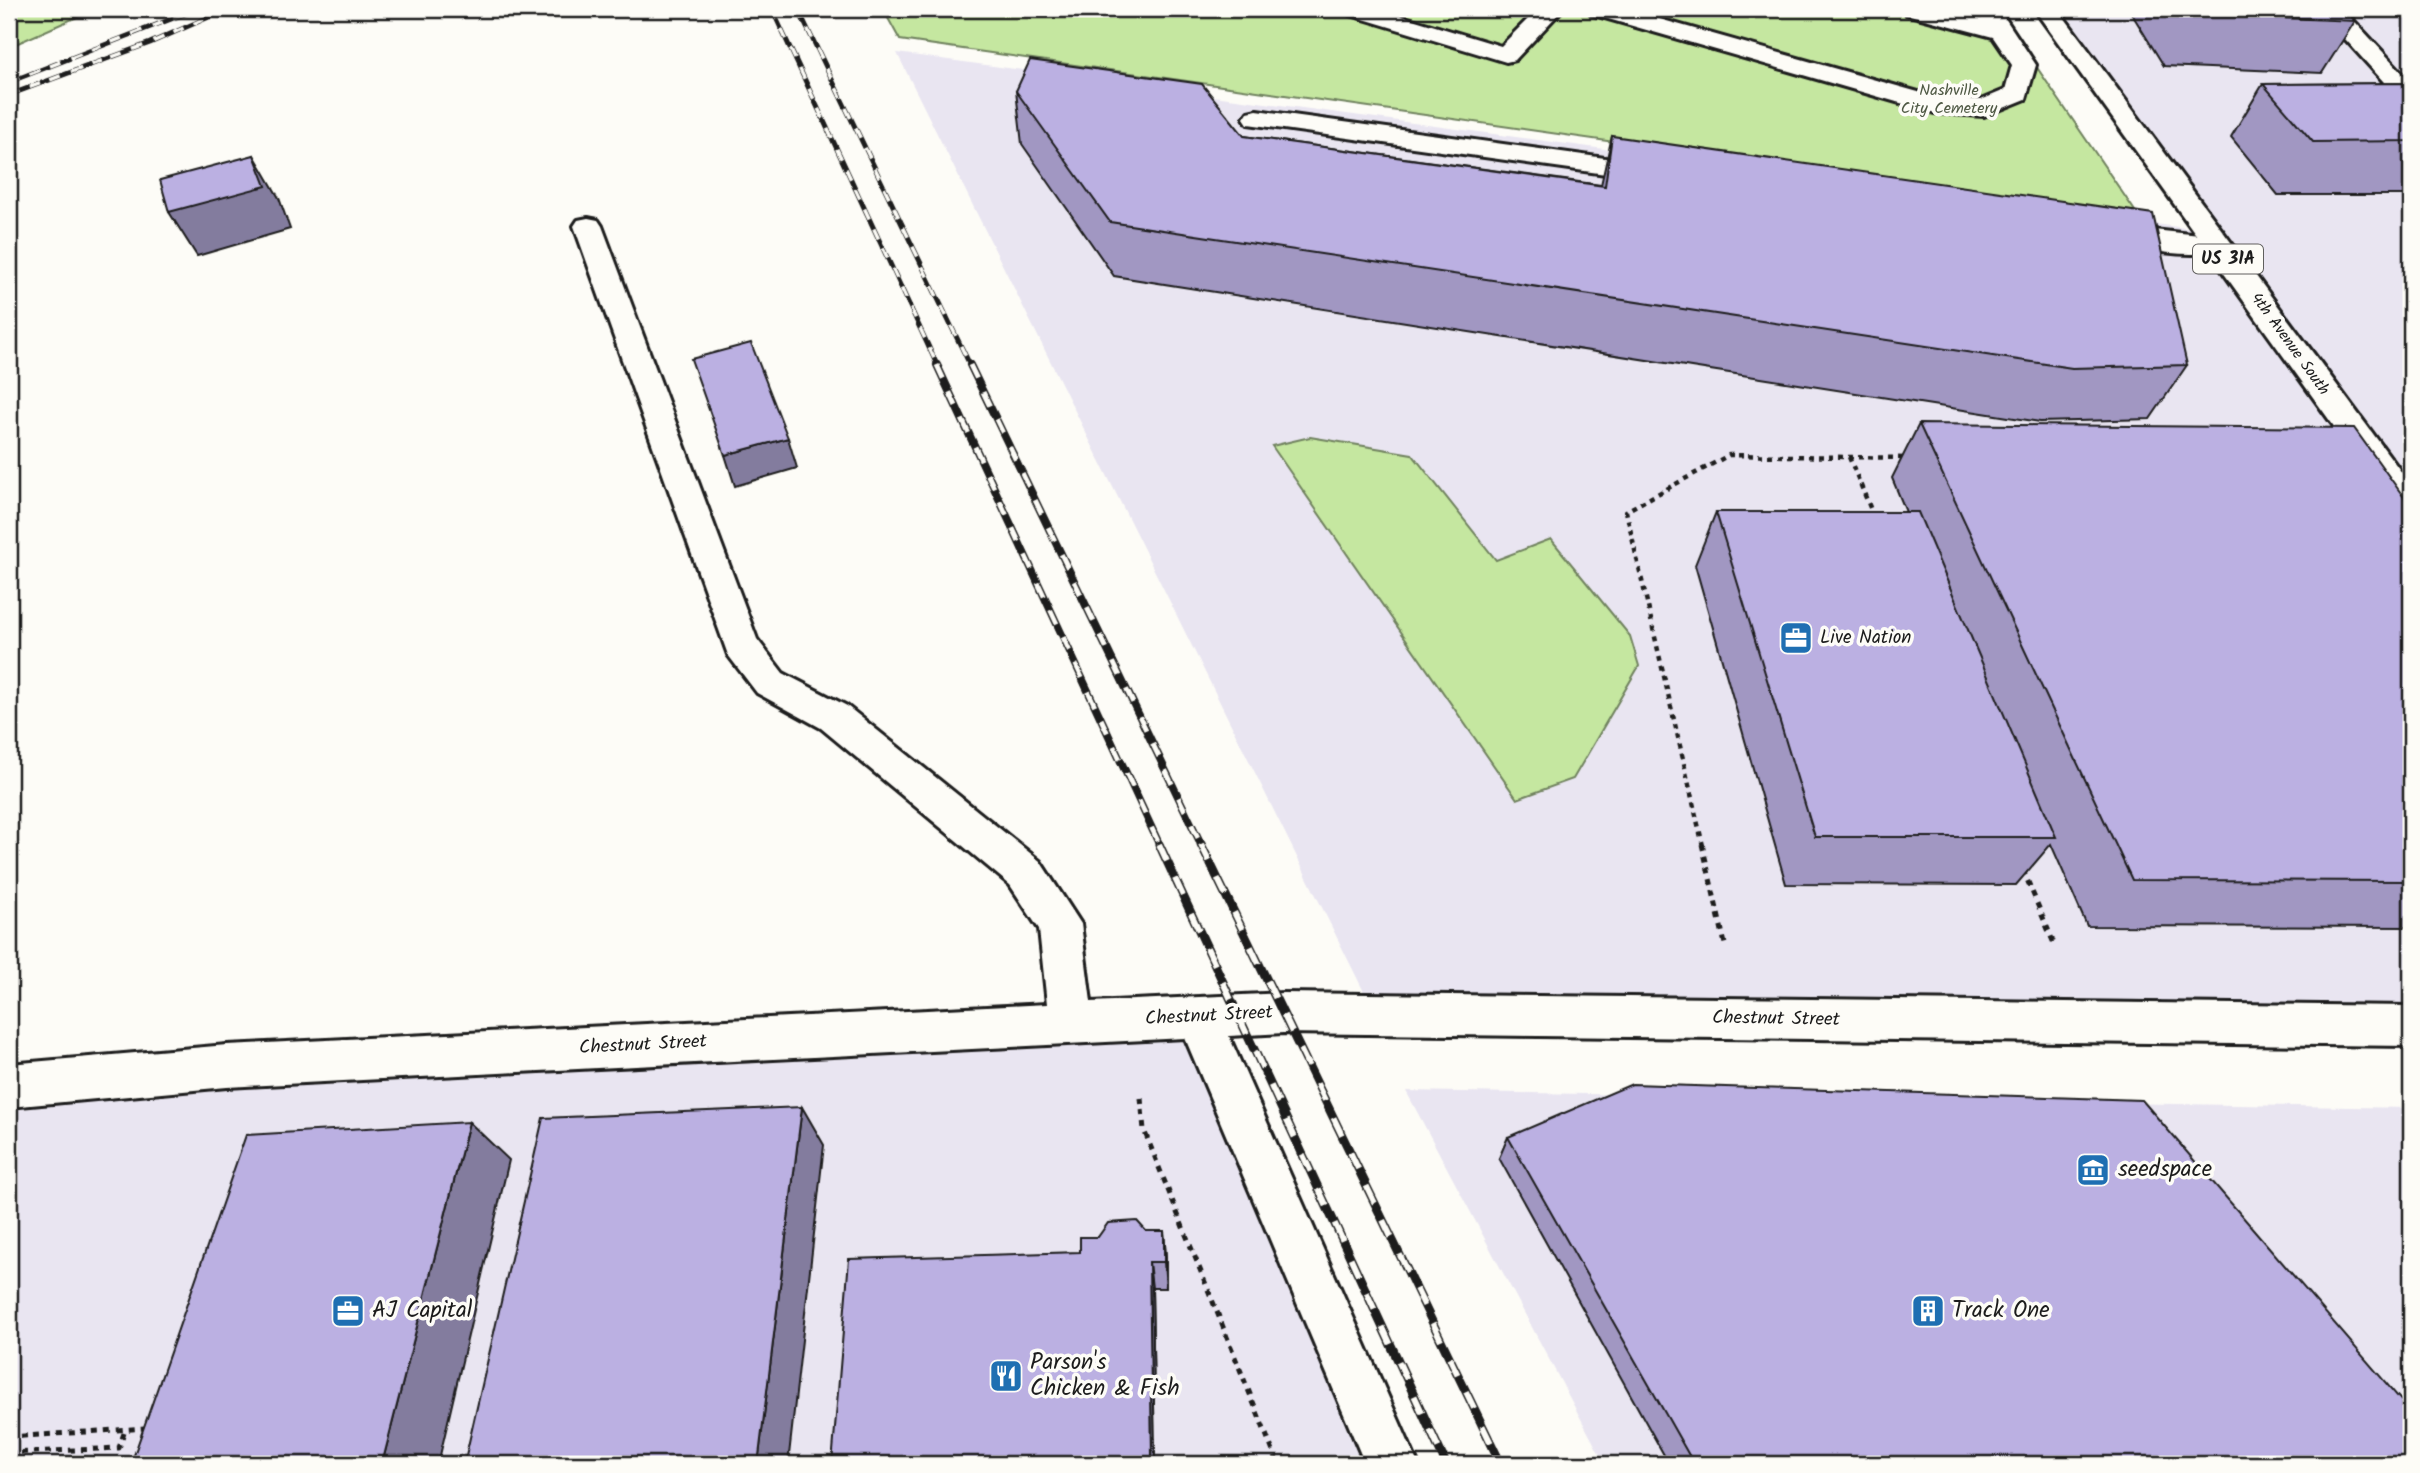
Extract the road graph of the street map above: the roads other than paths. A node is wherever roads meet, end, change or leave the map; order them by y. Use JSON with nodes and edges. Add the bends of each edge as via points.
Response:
{"nodes":[{"id":1,"x":1355,"y":9,"type":"edge"},
{"id":2,"x":1551,"y":9,"type":"edge"},
{"id":3,"x":1599,"y":9,"type":"edge"},
{"id":4,"x":1914,"y":9,"type":"edge"},
{"id":5,"x":1987,"y":9,"type":"edge"},
{"id":6,"x":2046,"y":9,"type":"edge"},
{"id":7,"x":2330,"y":9,"type":"edge"},
{"id":8,"x":2003,"y":32,"type":"junction"},
{"id":9,"x":2411,"y":97,"type":"edge"},
{"id":10,"x":1257,"y":118,"type":"dead end"},
{"id":11,"x":1686,"y":177,"type":"edge"},
{"id":12,"x":588,"y":226,"type":"dead end"},
{"id":13,"x":2088,"y":232,"type":"edge"},
{"id":14,"x":2217,"y":244,"type":"junction"},
{"id":15,"x":2411,"y":509,"type":"edge"},
{"id":16,"x":1198,"y":1017,"type":"junction"},
{"id":17,"x":1071,"y":1023,"type":"junction"},
{"id":18,"x":2411,"y":1026,"type":"edge"},
{"id":19,"x":9,"y":1086,"type":"edge"},
{"id":20,"x":1392,"y":1464,"type":"edge"}],
"edges":[{"from":1,"to":2,"type":"street","via":[[1506,54]]},
{"from":3,"to":8,"type":"street","via":[[1935,105],[1984,108],[2017,94],[2024,65]]},
{"from":4,"to":8,"type":"street"},
{"from":5,"to":8,"type":"street"},
{"from":6,"to":14,"type":"street","name":"4th Avenue South","number":"US 31A"},
{"from":7,"to":9,"type":"street"},
{"from":10,"to":11,"type":"street"},
{"from":12,"to":17,"type":"street","via":[[741,645],[771,683],[834,717],[1025,873],[1060,924]]},
{"from":13,"to":14,"type":"street"},
{"from":14,"to":15,"type":"street","name":"4th Avenue South","number":"US 31A"},
{"from":16,"to":17,"type":"street","name":"Chestnut Street"},
{"from":16,"to":18,"type":"street","name":"Chestnut Street","via":[[1283,1013]]},
{"from":16,"to":20,"type":"street"},
{"from":17,"to":19,"type":"street","name":"Chestnut Street","via":[[227,1066]]}]}
